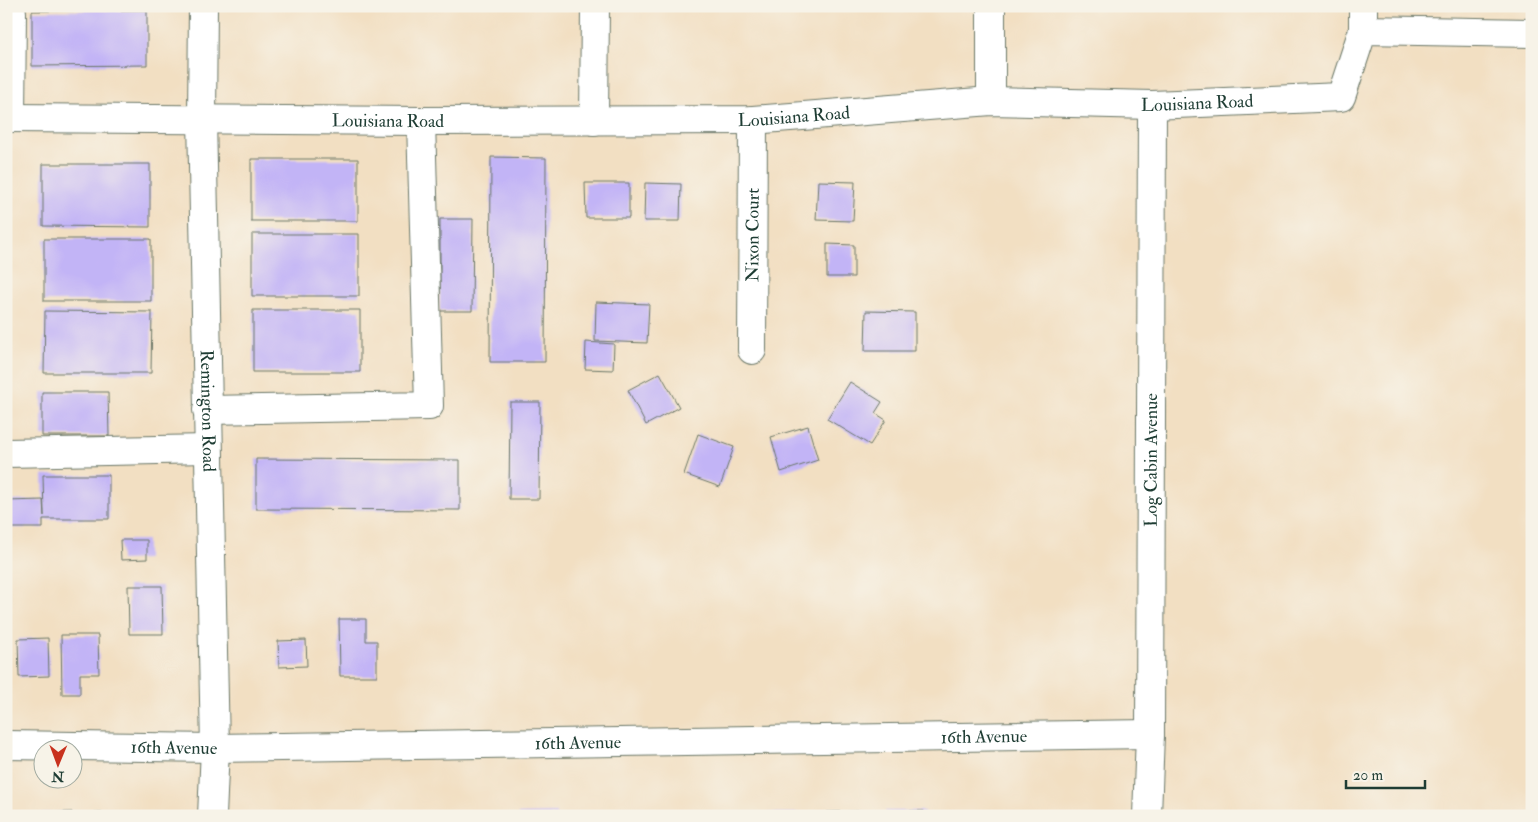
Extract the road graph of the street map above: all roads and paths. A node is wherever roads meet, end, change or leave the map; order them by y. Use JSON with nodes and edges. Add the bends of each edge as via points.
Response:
{"nodes":[{"id":1,"x":203,"y":6,"type":"edge"},
{"id":2,"x":596,"y":6,"type":"edge"},
{"id":3,"x":991,"y":6,"type":"edge"},
{"id":4,"x":12,"y":12,"type":"dead end"},
{"id":5,"x":1363,"y":18,"type":"edge"},
{"id":6,"x":1532,"y":33,"type":"edge"},
{"id":7,"x":992,"y":101,"type":"junction"},
{"id":8,"x":1152,"y":105,"type":"junction"},
{"id":9,"x":9,"y":118,"type":"edge"},
{"id":10,"x":202,"y":118,"type":"junction"},
{"id":11,"x":753,"y":120,"type":"junction"},
{"id":12,"x":420,"y":121,"type":"junction"},
{"id":13,"x":594,"y":121,"type":"junction"},
{"id":14,"x":752,"y":350,"type":"dead end"},
{"id":15,"x":207,"y":410,"type":"junction"},
{"id":16,"x":208,"y":449,"type":"junction"},
{"id":17,"x":6,"y":453,"type":"edge"},
{"id":18,"x":1150,"y":734,"type":"junction"},
{"id":19,"x":6,"y":745,"type":"edge"},
{"id":20,"x":215,"y":748,"type":"junction"},
{"id":21,"x":212,"y":816,"type":"edge"},
{"id":22,"x":1147,"y":816,"type":"edge"}],
"edges":[{"from":1,"to":10,"type":"street","name":"Remington Road"},
{"from":2,"to":13,"type":"street"},
{"from":3,"to":7,"type":"street"},
{"from":4,"to":9,"type":"street"},
{"from":5,"to":6,"type":"street","name":"Louisiana Road"},
{"from":5,"to":8,"type":"street","name":"Louisiana Road","via":[[1341,97]]},
{"from":7,"to":8,"type":"street","name":"Louisiana Road"},
{"from":7,"to":11,"type":"street","name":"Louisiana Road"},
{"from":8,"to":18,"type":"street","name":"Log Cabin Avenue"},
{"from":9,"to":10,"type":"street","name":"Louisiana Road"},
{"from":10,"to":12,"type":"street","name":"Louisiana Road"},
{"from":10,"to":15,"type":"street","name":"Remington Road"},
{"from":11,"to":13,"type":"street","name":"Louisiana Road"},
{"from":11,"to":14,"type":"street","name":"Nixon Court"},
{"from":12,"to":13,"type":"street","name":"Louisiana Road"},
{"from":12,"to":15,"type":"street","via":[[429,406]]},
{"from":15,"to":16,"type":"street","name":"Remington Road"},
{"from":16,"to":17,"type":"street"},
{"from":16,"to":20,"type":"street","name":"Remington Road"},
{"from":18,"to":20,"type":"street","name":"16th Avenue"},
{"from":18,"to":22,"type":"street","name":"Log Cabin Avenue"},
{"from":19,"to":20,"type":"street","name":"16th Avenue"},
{"from":20,"to":21,"type":"street","name":"Remington Road"}]}
